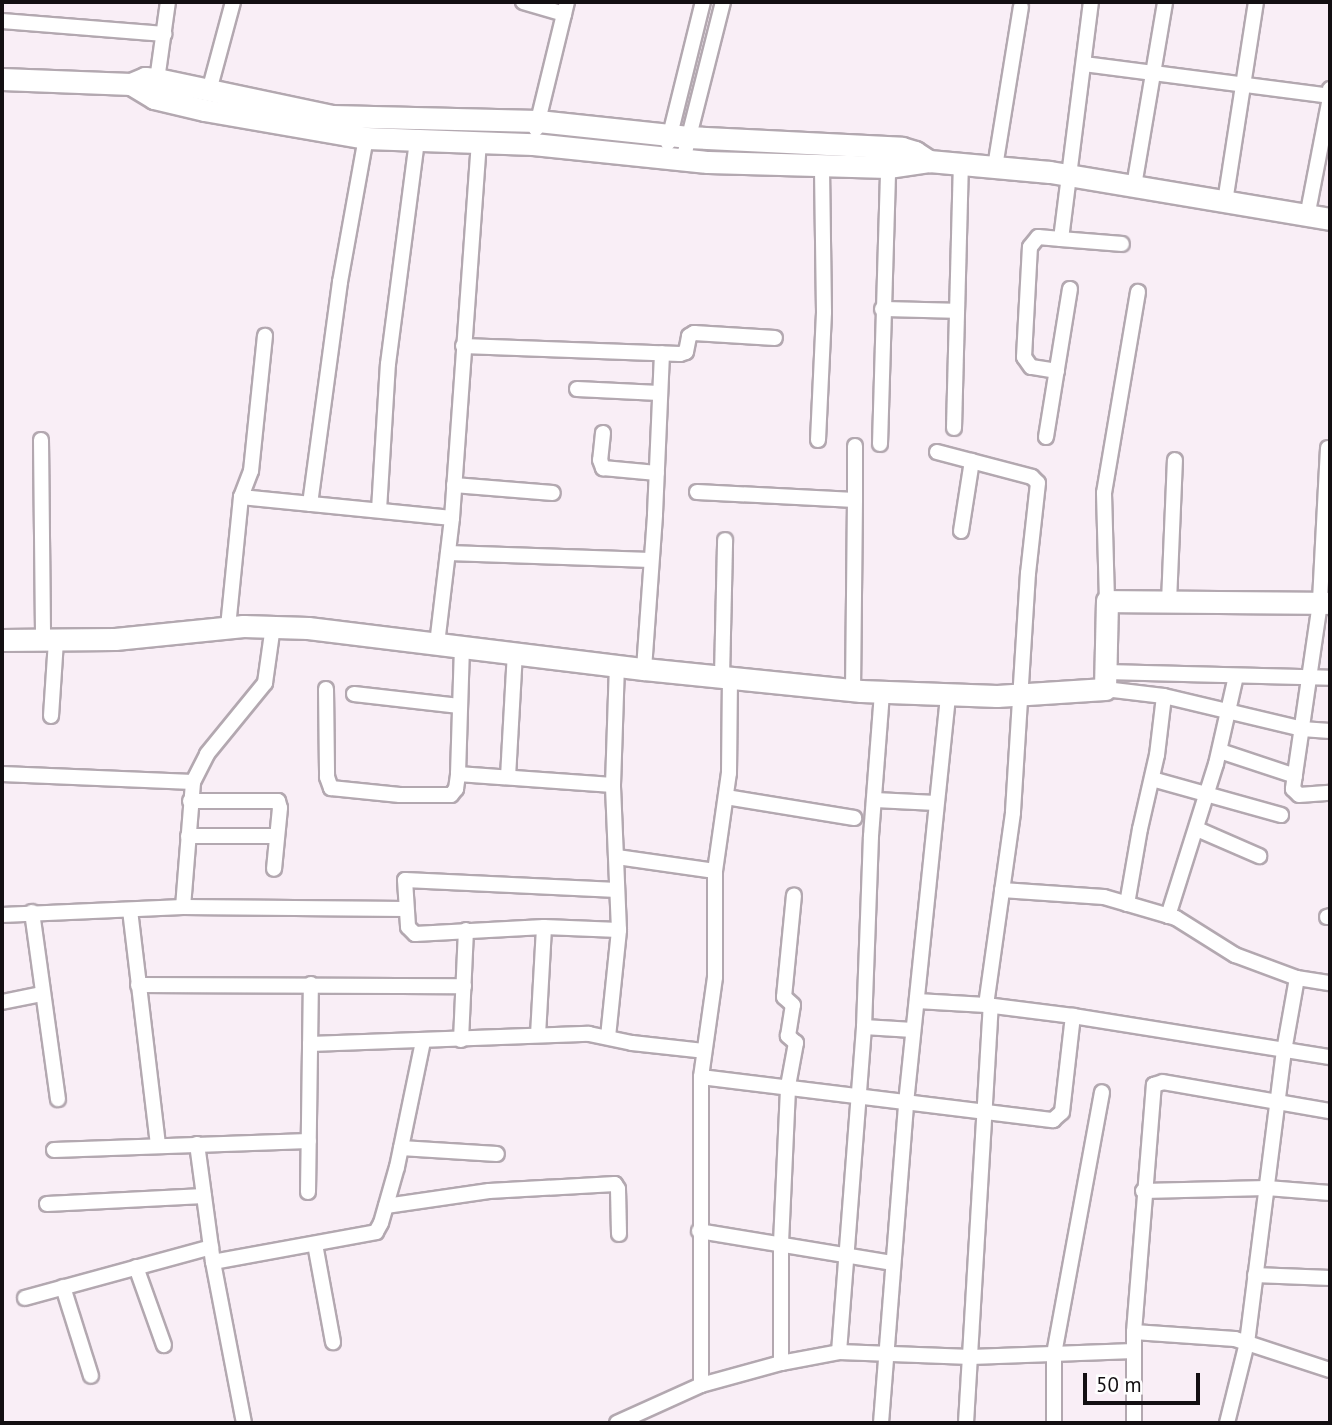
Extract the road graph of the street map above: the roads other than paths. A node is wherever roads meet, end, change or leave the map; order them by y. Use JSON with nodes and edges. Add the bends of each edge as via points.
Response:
{"nodes":[{"id":1,"x":167,"y":2,"type":"edge"},
{"id":2,"x":233,"y":2,"type":"edge"},
{"id":3,"x":523,"y":2,"type":"edge"},
{"id":4,"x":703,"y":2,"type":"edge"},
{"id":5,"x":723,"y":2,"type":"edge"},
{"id":6,"x":1091,"y":2,"type":"edge"},
{"id":7,"x":1165,"y":2,"type":"edge"},
{"id":8,"x":1256,"y":2,"type":"edge"},
{"id":9,"x":1021,"y":7,"type":"dead end"},
{"id":10,"x":565,"y":8,"type":"edge"},
{"id":11,"x":2,"y":21,"type":"edge"},
{"id":12,"x":164,"y":34,"type":"junction"},
{"id":13,"x":1084,"y":64,"type":"junction"},
{"id":14,"x":1155,"y":74,"type":"junction"},
{"id":15,"x":2,"y":79,"type":"edge"},
{"id":16,"x":1245,"y":86,"type":"junction"},
{"id":17,"x":155,"y":88,"type":"junction"},
{"id":18,"x":209,"y":91,"type":"junction"},
{"id":19,"x":1330,"y":94,"type":"edge"},
{"id":20,"x":262,"y":112,"type":"junction"},
{"id":21,"x":301,"y":120,"type":"junction"},
{"id":22,"x":538,"y":121,"type":"junction"},
{"id":23,"x":679,"y":135,"type":"junction"},
{"id":24,"x":366,"y":138,"type":"junction"},
{"id":25,"x":417,"y":141,"type":"junction"},
{"id":26,"x":479,"y":142,"type":"junction"},
{"id":27,"x":533,"y":144,"type":"junction"},
{"id":28,"x":673,"y":159,"type":"junction"},
{"id":29,"x":929,"y":160,"type":"junction"},
{"id":30,"x":961,"y":164,"type":"junction"},
{"id":31,"x":822,"y":165,"type":"junction"},
{"id":32,"x":888,"y":167,"type":"junction"},
{"id":33,"x":995,"y":167,"type":"junction"},
{"id":34,"x":1068,"y":175,"type":"junction"},
{"id":35,"x":1134,"y":187,"type":"junction"},
{"id":36,"x":1226,"y":202,"type":"junction"},
{"id":37,"x":1307,"y":217,"type":"junction"},
{"id":38,"x":1330,"y":219,"type":"edge"},
{"id":39,"x":1062,"y":239,"type":"junction"},
{"id":40,"x":1122,"y":244,"type":"dead end"},
{"id":41,"x":1070,"y":289,"type":"dead end"},
{"id":42,"x":1138,"y":292,"type":"dead end"},
{"id":43,"x":882,"y":309,"type":"junction"},
{"id":44,"x":956,"y":311,"type":"junction"},
{"id":45,"x":265,"y":336,"type":"dead end"},
{"id":46,"x":775,"y":338,"type":"dead end"},
{"id":47,"x":463,"y":346,"type":"junction"},
{"id":48,"x":662,"y":353,"type":"junction"},
{"id":49,"x":1057,"y":371,"type":"junction"},
{"id":50,"x":578,"y":389,"type":"dead end"},
{"id":51,"x":659,"y":393,"type":"junction"},
{"id":52,"x":954,"y":428,"type":"dead end"},
{"id":53,"x":603,"y":433,"type":"dead end"},
{"id":54,"x":1046,"y":437,"type":"dead end"},
{"id":55,"x":41,"y":440,"type":"dead end"},
{"id":56,"x":818,"y":440,"type":"dead end"},
{"id":57,"x":880,"y":444,"type":"dead end"},
{"id":58,"x":855,"y":446,"type":"dead end"},
{"id":59,"x":1328,"y":448,"type":"dead end"},
{"id":60,"x":937,"y":452,"type":"dead end"},
{"id":61,"x":1175,"y":460,"type":"dead end"},
{"id":62,"x":972,"y":461,"type":"junction"},
{"id":63,"x":657,"y":473,"type":"junction"},
{"id":64,"x":454,"y":485,"type":"junction"},
{"id":65,"x":697,"y":492,"type":"dead end"},
{"id":66,"x":553,"y":493,"type":"dead end"},
{"id":67,"x":242,"y":496,"type":"junction"},
{"id":68,"x":855,"y":500,"type":"junction"},
{"id":69,"x":310,"y":504,"type":"junction"},
{"id":70,"x":379,"y":510,"type":"junction"},
{"id":71,"x":452,"y":518,"type":"junction"},
{"id":72,"x":961,"y":531,"type":"dead end"},
{"id":73,"x":725,"y":540,"type":"dead end"},
{"id":74,"x":448,"y":553,"type":"junction"},
{"id":75,"x":650,"y":561,"type":"junction"},
{"id":76,"x":1107,"y":601,"type":"junction"},
{"id":77,"x":1169,"y":602,"type":"junction"},
{"id":78,"x":1325,"y":603,"type":"edge"},
{"id":79,"x":273,"y":626,"type":"junction"},
{"id":80,"x":228,"y":627,"type":"junction"},
{"id":81,"x":2,"y":640,"type":"edge"},
{"id":82,"x":50,"y":641,"type":"junction"},
{"id":83,"x":437,"y":643,"type":"junction"},
{"id":84,"x":461,"y":647,"type":"junction"},
{"id":85,"x":515,"y":653,"type":"junction"},
{"id":86,"x":617,"y":665,"type":"junction"},
{"id":87,"x":644,"y":669,"type":"junction"},
{"id":88,"x":1236,"y":676,"type":"junction"},
{"id":89,"x":726,"y":677,"type":"junction"},
{"id":90,"x":1311,"y":678,"type":"junction"},
{"id":91,"x":1330,"y":678,"type":"edge"},
{"id":92,"x":1106,"y":680,"type":"junction"},
{"id":93,"x":326,"y":689,"type":"dead end"},
{"id":94,"x":852,"y":690,"type":"junction"},
{"id":95,"x":881,"y":692,"type":"junction"},
{"id":96,"x":355,"y":694,"type":"dead end"},
{"id":97,"x":948,"y":694,"type":"junction"},
{"id":98,"x":1018,"y":695,"type":"junction"},
{"id":99,"x":1164,"y":696,"type":"junction"},
{"id":100,"x":459,"y":706,"type":"junction"},
{"id":101,"x":1229,"y":711,"type":"junction"},
{"id":102,"x":51,"y":716,"type":"dead end"},
{"id":103,"x":1302,"y":729,"type":"junction"},
{"id":104,"x":1330,"y":731,"type":"edge"},
{"id":105,"x":1220,"y":751,"type":"junction"},
{"id":106,"x":2,"y":774,"type":"edge"},
{"id":107,"x":458,"y":774,"type":"junction"},
{"id":108,"x":1295,"y":776,"type":"junction"},
{"id":109,"x":508,"y":777,"type":"junction"},
{"id":110,"x":1152,"y":779,"type":"junction"},
{"id":111,"x":193,"y":782,"type":"junction"},
{"id":112,"x":613,"y":785,"type":"junction"},
{"id":113,"x":1208,"y":792,"type":"junction"},
{"id":114,"x":1330,"y":793,"type":"edge"},
{"id":115,"x":726,"y":797,"type":"junction"},
{"id":116,"x":875,"y":800,"type":"junction"},
{"id":117,"x":190,"y":801,"type":"junction"},
{"id":118,"x":936,"y":803,"type":"junction"},
{"id":119,"x":1281,"y":816,"type":"dead end"},
{"id":120,"x":854,"y":818,"type":"dead end"},
{"id":121,"x":1197,"y":828,"type":"junction"},
{"id":122,"x":277,"y":835,"type":"junction"},
{"id":123,"x":188,"y":836,"type":"junction"},
{"id":124,"x":1259,"y":856,"type":"dead end"},
{"id":125,"x":617,"y":857,"type":"junction"},
{"id":126,"x":274,"y":869,"type":"dead end"},
{"id":127,"x":715,"y":871,"type":"junction"},
{"id":128,"x":617,"y":890,"type":"junction"},
{"id":129,"x":1002,"y":890,"type":"junction"},
{"id":130,"x":794,"y":895,"type":"dead end"},
{"id":131,"x":1127,"y":904,"type":"junction"},
{"id":132,"x":183,"y":907,"type":"junction"},
{"id":133,"x":407,"y":909,"type":"junction"},
{"id":134,"x":130,"y":910,"type":"junction"},
{"id":135,"x":32,"y":912,"type":"junction"},
{"id":136,"x":2,"y":915,"type":"edge"},
{"id":137,"x":1168,"y":916,"type":"junction"},
{"id":138,"x":544,"y":927,"type":"junction"},
{"id":139,"x":467,"y":930,"type":"junction"},
{"id":140,"x":619,"y":930,"type":"junction"},
{"id":141,"x":1297,"y":978,"type":"junction"},
{"id":142,"x":311,"y":984,"type":"junction"},
{"id":143,"x":1330,"y":984,"type":"edge"},
{"id":144,"x":138,"y":985,"type":"junction"},
{"id":145,"x":464,"y":986,"type":"junction"},
{"id":146,"x":42,"y":994,"type":"junction"},
{"id":147,"x":917,"y":1001,"type":"junction"},
{"id":148,"x":2,"y":1002,"type":"edge"},
{"id":149,"x":989,"y":1005,"type":"junction"},
{"id":150,"x":1073,"y":1016,"type":"junction"},
{"id":151,"x":864,"y":1027,"type":"junction"},
{"id":152,"x":914,"y":1030,"type":"junction"},
{"id":153,"x":538,"y":1035,"type":"junction"},
{"id":154,"x":608,"y":1037,"type":"junction"},
{"id":155,"x":461,"y":1040,"type":"junction"},
{"id":156,"x":423,"y":1041,"type":"junction"},
{"id":157,"x":310,"y":1044,"type":"junction"},
{"id":158,"x":704,"y":1051,"type":"junction"},
{"id":159,"x":1284,"y":1051,"type":"junction"},
{"id":160,"x":1330,"y":1057,"type":"edge"},
{"id":161,"x":701,"y":1077,"type":"junction"},
{"id":162,"x":788,"y":1086,"type":"junction"},
{"id":163,"x":1102,"y":1092,"type":"dead end"},
{"id":164,"x":858,"y":1097,"type":"junction"},
{"id":165,"x":58,"y":1099,"type":"dead end"},
{"id":166,"x":906,"y":1103,"type":"junction"},
{"id":167,"x":1278,"y":1103,"type":"junction"},
{"id":168,"x":983,"y":1111,"type":"junction"},
{"id":169,"x":1330,"y":1111,"type":"edge"},
{"id":170,"x":309,"y":1141,"type":"junction"},
{"id":171,"x":197,"y":1144,"type":"junction"},
{"id":172,"x":158,"y":1145,"type":"junction"},
{"id":173,"x":401,"y":1148,"type":"junction"},
{"id":174,"x":54,"y":1150,"type":"dead end"},
{"id":175,"x":497,"y":1154,"type":"dead end"},
{"id":176,"x":1267,"y":1188,"type":"junction"},
{"id":177,"x":1143,"y":1191,"type":"junction"},
{"id":178,"x":308,"y":1192,"type":"dead end"},
{"id":179,"x":1330,"y":1193,"type":"edge"},
{"id":180,"x":204,"y":1196,"type":"junction"},
{"id":181,"x":47,"y":1205,"type":"dead end"},
{"id":182,"x":386,"y":1206,"type":"junction"},
{"id":183,"x":699,"y":1231,"type":"junction"},
{"id":184,"x":619,"y":1234,"type":"dead end"},
{"id":185,"x":781,"y":1243,"type":"junction"},
{"id":186,"x":315,"y":1244,"type":"junction"},
{"id":187,"x":211,"y":1247,"type":"junction"},
{"id":188,"x":849,"y":1254,"type":"junction"},
{"id":189,"x":213,"y":1262,"type":"junction"},
{"id":190,"x":892,"y":1263,"type":"junction"},
{"id":191,"x":136,"y":1267,"type":"junction"},
{"id":192,"x":1255,"y":1275,"type":"junction"},
{"id":193,"x":1330,"y":1278,"type":"edge"},
{"id":194,"x":63,"y":1287,"type":"junction"},
{"id":195,"x":26,"y":1298,"type":"dead end"},
{"id":196,"x":1134,"y":1332,"type":"junction"},
{"id":197,"x":333,"y":1342,"type":"dead end"},
{"id":198,"x":1247,"y":1343,"type":"junction"},
{"id":199,"x":164,"y":1345,"type":"dead end"},
{"id":200,"x":1134,"y":1351,"type":"junction"},
{"id":201,"x":839,"y":1352,"type":"junction"},
{"id":202,"x":885,"y":1352,"type":"junction"},
{"id":203,"x":1054,"y":1354,"type":"junction"},
{"id":204,"x":971,"y":1357,"type":"junction"},
{"id":205,"x":781,"y":1363,"type":"junction"},
{"id":206,"x":1330,"y":1370,"type":"edge"},
{"id":207,"x":91,"y":1376,"type":"dead end"},
{"id":208,"x":701,"y":1385,"type":"junction"},
{"id":209,"x":636,"y":1419,"type":"edge"},
{"id":210,"x":244,"y":1423,"type":"edge"},
{"id":211,"x":617,"y":1423,"type":"edge"},
{"id":212,"x":881,"y":1423,"type":"edge"},
{"id":213,"x":966,"y":1423,"type":"edge"},
{"id":214,"x":1054,"y":1423,"type":"edge"},
{"id":215,"x":1135,"y":1423,"type":"edge"},
{"id":216,"x":1227,"y":1423,"type":"edge"}],
"edges":[{"from":1,"to":12,"type":"street"},
{"from":2,"to":18,"type":"street"},
{"from":3,"to":10,"type":"street"},
{"from":4,"to":23,"type":"street"},
{"from":5,"to":23,"type":"street"},
{"from":6,"to":13,"type":"street"},
{"from":7,"to":14,"type":"street"},
{"from":8,"to":16,"type":"street"},
{"from":9,"to":33,"type":"street"},
{"from":10,"to":22,"type":"street"},
{"from":11,"to":12,"type":"street"},
{"from":12,"to":17,"type":"street"},
{"from":13,"to":14,"type":"street"},
{"from":13,"to":34,"type":"street"},
{"from":14,"to":16,"type":"street"},
{"from":14,"to":35,"type":"street"},
{"from":15,"to":17,"type":"street"},
{"from":16,"to":19,"type":"street"},
{"from":16,"to":36,"type":"street"},
{"from":17,"to":18,"type":"street"},
{"from":17,"to":20,"type":"street"},
{"from":18,"to":20,"type":"street"},
{"from":19,"to":37,"type":"street"},
{"from":20,"to":21,"type":"street"},
{"from":21,"to":22,"type":"street"},
{"from":21,"to":24,"type":"street"},
{"from":22,"to":23,"type":"street"},
{"from":22,"to":27,"type":"street"},
{"from":23,"to":28,"type":"street"},
{"from":23,"to":29,"type":"street","via":[[902,148]]},
{"from":24,"to":25,"type":"street"},
{"from":24,"to":69,"type":"street","via":[[340,282]]},
{"from":25,"to":26,"type":"street"},
{"from":25,"to":70,"type":"street","via":[[388,363]]},
{"from":26,"to":27,"type":"street"},
{"from":26,"to":47,"type":"street"},
{"from":27,"to":28,"type":"street"},
{"from":28,"to":31,"type":"street"},
{"from":29,"to":30,"type":"street"},
{"from":29,"to":32,"type":"street"},
{"from":30,"to":33,"type":"street"},
{"from":30,"to":44,"type":"street"},
{"from":31,"to":32,"type":"street"},
{"from":31,"to":56,"type":"street","via":[[824,312]]},
{"from":32,"to":43,"type":"street"},
{"from":33,"to":34,"type":"street"},
{"from":34,"to":35,"type":"street"},
{"from":34,"to":39,"type":"street"},
{"from":35,"to":36,"type":"street"},
{"from":36,"to":37,"type":"street"},
{"from":37,"to":38,"type":"street"},
{"from":39,"to":40,"type":"street"},
{"from":39,"to":49,"type":"street","via":[[1038,237],[1031,242],[1024,357],[1031,367]]},
{"from":41,"to":49,"type":"street"},
{"from":42,"to":76,"type":"street","via":[[1104,493]]},
{"from":43,"to":44,"type":"street"},
{"from":43,"to":57,"type":"street"},
{"from":44,"to":52,"type":"street"},
{"from":45,"to":67,"type":"street","via":[[251,471]]},
{"from":46,"to":48,"type":"street","via":[[694,333],[689,335],[686,352]]},
{"from":47,"to":48,"type":"street"},
{"from":47,"to":64,"type":"street"},
{"from":48,"to":51,"type":"street"},
{"from":49,"to":54,"type":"street"},
{"from":50,"to":51,"type":"street"},
{"from":51,"to":63,"type":"street"},
{"from":53,"to":63,"type":"street","via":[[603,468]]},
{"from":55,"to":82,"type":"street"},
{"from":58,"to":68,"type":"street"},
{"from":59,"to":78,"type":"street"},
{"from":60,"to":62,"type":"street"},
{"from":61,"to":77,"type":"street"},
{"from":62,"to":72,"type":"street"},
{"from":62,"to":98,"type":"street","via":[[1032,477],[1038,483]]},
{"from":63,"to":75,"type":"street"},
{"from":64,"to":66,"type":"street"},
{"from":64,"to":71,"type":"street"},
{"from":65,"to":68,"type":"street"},
{"from":67,"to":69,"type":"street"},
{"from":67,"to":80,"type":"street"},
{"from":68,"to":94,"type":"street"},
{"from":69,"to":70,"type":"street"},
{"from":70,"to":71,"type":"street"},
{"from":71,"to":74,"type":"street"},
{"from":73,"to":89,"type":"street"},
{"from":74,"to":75,"type":"street"},
{"from":74,"to":83,"type":"street"},
{"from":75,"to":87,"type":"street"},
{"from":76,"to":77,"type":"street"},
{"from":76,"to":92,"type":"street"},
{"from":77,"to":78,"type":"street"},
{"from":78,"to":90,"type":"street"},
{"from":79,"to":80,"type":"street"},
{"from":79,"to":83,"type":"street"},
{"from":79,"to":111,"type":"street","via":[[269,669],[262,688],[207,754]]},
{"from":80,"to":82,"type":"street"},
{"from":81,"to":82,"type":"street"},
{"from":82,"to":102,"type":"street"},
{"from":83,"to":84,"type":"street"},
{"from":84,"to":85,"type":"street"},
{"from":84,"to":100,"type":"street"},
{"from":85,"to":86,"type":"street"},
{"from":85,"to":109,"type":"street"},
{"from":86,"to":87,"type":"street"},
{"from":86,"to":112,"type":"street"},
{"from":87,"to":89,"type":"street"},
{"from":88,"to":90,"type":"street"},
{"from":88,"to":92,"type":"street"},
{"from":88,"to":101,"type":"street"},
{"from":89,"to":94,"type":"street"},
{"from":89,"to":115,"type":"street","via":[[730,754]]},
{"from":90,"to":91,"type":"street"},
{"from":90,"to":103,"type":"street"},
{"from":92,"to":98,"type":"street"},
{"from":92,"to":99,"type":"street"},
{"from":93,"to":107,"type":"street","via":[[331,788],[451,795]]},
{"from":94,"to":95,"type":"street"},
{"from":95,"to":97,"type":"street"},
{"from":95,"to":116,"type":"street"},
{"from":96,"to":100,"type":"street"},
{"from":97,"to":98,"type":"street"},
{"from":97,"to":118,"type":"street"},
{"from":98,"to":129,"type":"street","via":[[1016,777]]},
{"from":99,"to":101,"type":"street"},
{"from":99,"to":110,"type":"street"},
{"from":100,"to":107,"type":"street"},
{"from":101,"to":103,"type":"street"},
{"from":101,"to":105,"type":"street"},
{"from":103,"to":104,"type":"street"},
{"from":103,"to":108,"type":"street"},
{"from":105,"to":108,"type":"street"},
{"from":105,"to":113,"type":"street"},
{"from":106,"to":111,"type":"street"},
{"from":107,"to":109,"type":"street"},
{"from":108,"to":114,"type":"street","via":[[1296,793]]},
{"from":109,"to":112,"type":"street"},
{"from":110,"to":113,"type":"street"},
{"from":110,"to":131,"type":"street"},
{"from":111,"to":117,"type":"street"},
{"from":112,"to":125,"type":"street"},
{"from":113,"to":119,"type":"street"},
{"from":113,"to":121,"type":"street"},
{"from":115,"to":120,"type":"street"},
{"from":115,"to":127,"type":"street"},
{"from":116,"to":118,"type":"street"},
{"from":116,"to":151,"type":"street"},
{"from":117,"to":122,"type":"street","via":[[278,801]]},
{"from":117,"to":123,"type":"street"},
{"from":118,"to":147,"type":"street"},
{"from":121,"to":124,"type":"street"},
{"from":121,"to":137,"type":"street"},
{"from":122,"to":123,"type":"street"},
{"from":122,"to":126,"type":"street"},
{"from":123,"to":132,"type":"street"},
{"from":125,"to":127,"type":"street"},
{"from":125,"to":128,"type":"street"},
{"from":127,"to":158,"type":"street","via":[[715,978]]},
{"from":128,"to":133,"type":"street","via":[[405,880]]},
{"from":128,"to":140,"type":"street"},
{"from":129,"to":131,"type":"street","via":[[1104,897]]},
{"from":129,"to":149,"type":"street"},
{"from":130,"to":162,"type":"street","via":[[783,997],[793,1005],[788,1036],[796,1042]]},
{"from":131,"to":137,"type":"street"},
{"from":132,"to":133,"type":"street"},
{"from":132,"to":134,"type":"street"},
{"from":133,"to":139,"type":"street","via":[[411,933]]},
{"from":134,"to":135,"type":"street"},
{"from":134,"to":144,"type":"street"},
{"from":135,"to":136,"type":"street"},
{"from":135,"to":146,"type":"street"},
{"from":137,"to":141,"type":"street","via":[[1235,955]]},
{"from":138,"to":139,"type":"street"},
{"from":138,"to":140,"type":"street"},
{"from":138,"to":153,"type":"street"},
{"from":139,"to":145,"type":"street"},
{"from":140,"to":154,"type":"street"},
{"from":141,"to":143,"type":"street"},
{"from":141,"to":159,"type":"street"},
{"from":142,"to":144,"type":"street"},
{"from":142,"to":145,"type":"street"},
{"from":142,"to":157,"type":"street"},
{"from":144,"to":172,"type":"street"},
{"from":145,"to":155,"type":"street"},
{"from":146,"to":148,"type":"street"},
{"from":146,"to":165,"type":"street"},
{"from":147,"to":149,"type":"street"},
{"from":147,"to":152,"type":"street"},
{"from":149,"to":150,"type":"street"},
{"from":149,"to":168,"type":"street"},
{"from":150,"to":159,"type":"street"},
{"from":150,"to":168,"type":"street","via":[[1061,1116],[1053,1120]]},
{"from":151,"to":152,"type":"street"},
{"from":151,"to":164,"type":"street"},
{"from":152,"to":166,"type":"street"},
{"from":153,"to":154,"type":"street"},
{"from":153,"to":155,"type":"street"},
{"from":154,"to":158,"type":"street"},
{"from":155,"to":156,"type":"street"},
{"from":156,"to":157,"type":"street"},
{"from":156,"to":173,"type":"street"},
{"from":157,"to":170,"type":"street"},
{"from":158,"to":161,"type":"street"},
{"from":159,"to":160,"type":"street"},
{"from":159,"to":167,"type":"street"},
{"from":161,"to":162,"type":"street"},
{"from":161,"to":183,"type":"street"},
{"from":162,"to":164,"type":"street"},
{"from":162,"to":185,"type":"street"},
{"from":163,"to":203,"type":"street"},
{"from":164,"to":166,"type":"street"},
{"from":164,"to":188,"type":"street"},
{"from":166,"to":168,"type":"street"},
{"from":166,"to":190,"type":"street"},
{"from":167,"to":169,"type":"street"},
{"from":167,"to":176,"type":"street"},
{"from":167,"to":177,"type":"street","via":[[1157,1082]]},
{"from":168,"to":204,"type":"street"},
{"from":170,"to":171,"type":"street"},
{"from":170,"to":178,"type":"street"},
{"from":171,"to":172,"type":"street"},
{"from":171,"to":180,"type":"street"},
{"from":172,"to":174,"type":"street"},
{"from":173,"to":175,"type":"street"},
{"from":173,"to":182,"type":"street"},
{"from":176,"to":177,"type":"street"},
{"from":176,"to":179,"type":"street"},
{"from":176,"to":192,"type":"street"},
{"from":177,"to":196,"type":"street"},
{"from":180,"to":181,"type":"street"},
{"from":180,"to":187,"type":"street"},
{"from":182,"to":184,"type":"street","via":[[489,1191],[615,1184]]},
{"from":182,"to":186,"type":"street","via":[[376,1232]]},
{"from":183,"to":185,"type":"street"},
{"from":183,"to":208,"type":"street"},
{"from":185,"to":188,"type":"street"},
{"from":185,"to":205,"type":"street"},
{"from":186,"to":189,"type":"street"},
{"from":186,"to":197,"type":"street"},
{"from":187,"to":189,"type":"street"},
{"from":187,"to":191,"type":"street"},
{"from":188,"to":190,"type":"street"},
{"from":188,"to":201,"type":"street"},
{"from":189,"to":210,"type":"street"},
{"from":190,"to":202,"type":"street"},
{"from":191,"to":194,"type":"street"},
{"from":191,"to":199,"type":"street"},
{"from":192,"to":193,"type":"street"},
{"from":192,"to":198,"type":"street"},
{"from":194,"to":195,"type":"street"},
{"from":194,"to":207,"type":"street"},
{"from":196,"to":198,"type":"street"},
{"from":196,"to":200,"type":"street"},
{"from":198,"to":206,"type":"street"},
{"from":198,"to":216,"type":"street"},
{"from":200,"to":203,"type":"street"},
{"from":200,"to":215,"type":"street"},
{"from":201,"to":202,"type":"street"},
{"from":201,"to":205,"type":"street"},
{"from":202,"to":204,"type":"street"},
{"from":202,"to":212,"type":"street"},
{"from":203,"to":204,"type":"street"},
{"from":203,"to":214,"type":"street"},
{"from":204,"to":213,"type":"street"},
{"from":205,"to":208,"type":"street"},
{"from":208,"to":209,"type":"street"},
{"from":209,"to":211,"type":"street"}]}
